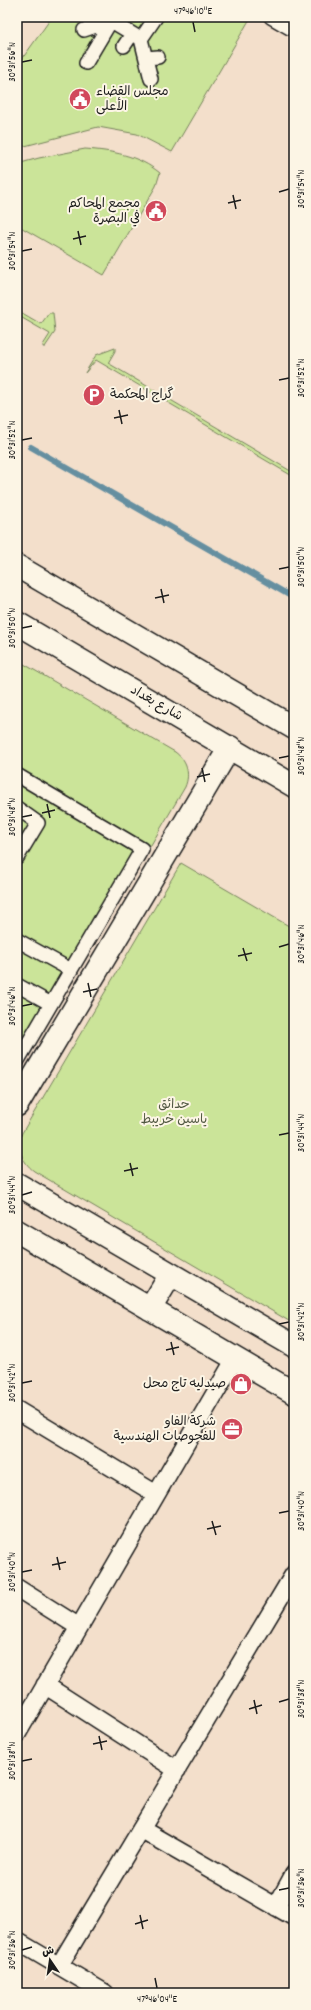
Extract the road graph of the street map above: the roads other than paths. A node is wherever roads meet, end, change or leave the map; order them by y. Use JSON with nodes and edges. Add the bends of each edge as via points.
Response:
{"nodes":[{"id":1,"x":156,"y":17,"type":"edge"},
{"id":2,"x":271,"y":17,"type":"edge"},
{"id":3,"x":111,"y":22,"type":"junction"},
{"id":4,"x":290,"y":28,"type":"dead end"},
{"id":5,"x":84,"y":30,"type":"dead end"},
{"id":6,"x":136,"y":37,"type":"junction"},
{"id":7,"x":124,"y":46,"type":"dead end"},
{"id":8,"x":86,"y":63,"type":"dead end"},
{"id":9,"x":151,"y":79,"type":"dead end"},
{"id":10,"x":17,"y":566,"type":"edge"},
{"id":11,"x":17,"y":623,"type":"edge"},
{"id":12,"x":294,"y":728,"type":"edge"},
{"id":13,"x":230,"y":747,"type":"junction"},
{"id":14,"x":17,"y":775,"type":"edge"},
{"id":15,"x":294,"y":786,"type":"edge"},
{"id":16,"x":17,"y":808,"type":"edge"},
{"id":17,"x":17,"y":858,"type":"edge"},
{"id":18,"x":17,"y":940,"type":"edge"},
{"id":19,"x":71,"y":970,"type":"junction"},
{"id":20,"x":17,"y":984,"type":"edge"},
{"id":21,"x":51,"y":1004,"type":"junction"},
{"id":22,"x":17,"y":1062,"type":"edge"},
{"id":23,"x":17,"y":1105,"type":"edge"},
{"id":24,"x":17,"y":1184,"type":"edge"},
{"id":25,"x":17,"y":1231,"type":"edge"},
{"id":26,"x":171,"y":1274,"type":"junction"},
{"id":27,"x":150,"y":1309,"type":"junction"},
{"id":28,"x":294,"y":1346,"type":"edge"},
{"id":29,"x":235,"y":1359,"type":"junction"},
{"id":30,"x":294,"y":1393,"type":"edge"},
{"id":31,"x":17,"y":1410,"type":"edge"},
{"id":32,"x":156,"y":1494,"type":"junction"},
{"id":33,"x":294,"y":1574,"type":"edge"},
{"id":34,"x":17,"y":1588,"type":"edge"},
{"id":35,"x":79,"y":1627,"type":"junction"},
{"id":36,"x":46,"y":1685,"type":"junction"},
{"id":37,"x":17,"y":1734,"type":"edge"},
{"id":38,"x":177,"y":1770,"type":"junction"},
{"id":39,"x":141,"y":1829,"type":"junction"},
{"id":40,"x":294,"y":1874,"type":"edge"},
{"id":41,"x":276,"y":1907,"type":"junction"},
{"id":42,"x":294,"y":1917,"type":"edge"},
{"id":43,"x":17,"y":1941,"type":"edge"},
{"id":44,"x":59,"y":1966,"type":"junction"},
{"id":45,"x":105,"y":1993,"type":"edge"}],
"edges":[{"from":1,"to":6,"type":"street"},
{"from":2,"to":4,"type":"street"},
{"from":3,"to":5,"type":"street"},
{"from":3,"to":6,"type":"street"},
{"from":3,"to":8,"type":"street"},
{"from":6,"to":7,"type":"street"},
{"from":6,"to":9,"type":"street","via":[[152,58]]},
{"from":10,"to":12,"type":"main road"},
{"from":11,"to":13,"type":"main road","name":"شارع بغداد"},
{"from":13,"to":15,"type":"main road","name":"شارع بغداد"},
{"from":13,"to":23,"type":"main road"},
{"from":14,"to":19,"type":"street","via":[[142,849]]},
{"from":16,"to":17,"type":"street","via":[[38,823]]},
{"from":18,"to":19,"type":"street"},
{"from":19,"to":21,"type":"street"},
{"from":20,"to":21,"type":"street"},
{"from":21,"to":22,"type":"street"},
{"from":24,"to":26,"type":"main road"},
{"from":25,"to":27,"type":"main road"},
{"from":26,"to":27,"type":"main road"},
{"from":26,"to":28,"type":"main road"},
{"from":27,"to":29,"type":"main road"},
{"from":29,"to":30,"type":"main road"},
{"from":29,"to":32,"type":"street"},
{"from":31,"to":32,"type":"street"},
{"from":32,"to":35,"type":"street"},
{"from":33,"to":38,"type":"street"},
{"from":34,"to":35,"type":"street"},
{"from":35,"to":36,"type":"street"},
{"from":36,"to":37,"type":"street"},
{"from":36,"to":38,"type":"street"},
{"from":38,"to":39,"type":"street"},
{"from":39,"to":41,"type":"street"},
{"from":39,"to":44,"type":"street"},
{"from":40,"to":41,"type":"street"},
{"from":41,"to":42,"type":"street"},
{"from":43,"to":44,"type":"street"},
{"from":44,"to":45,"type":"street"}]}
